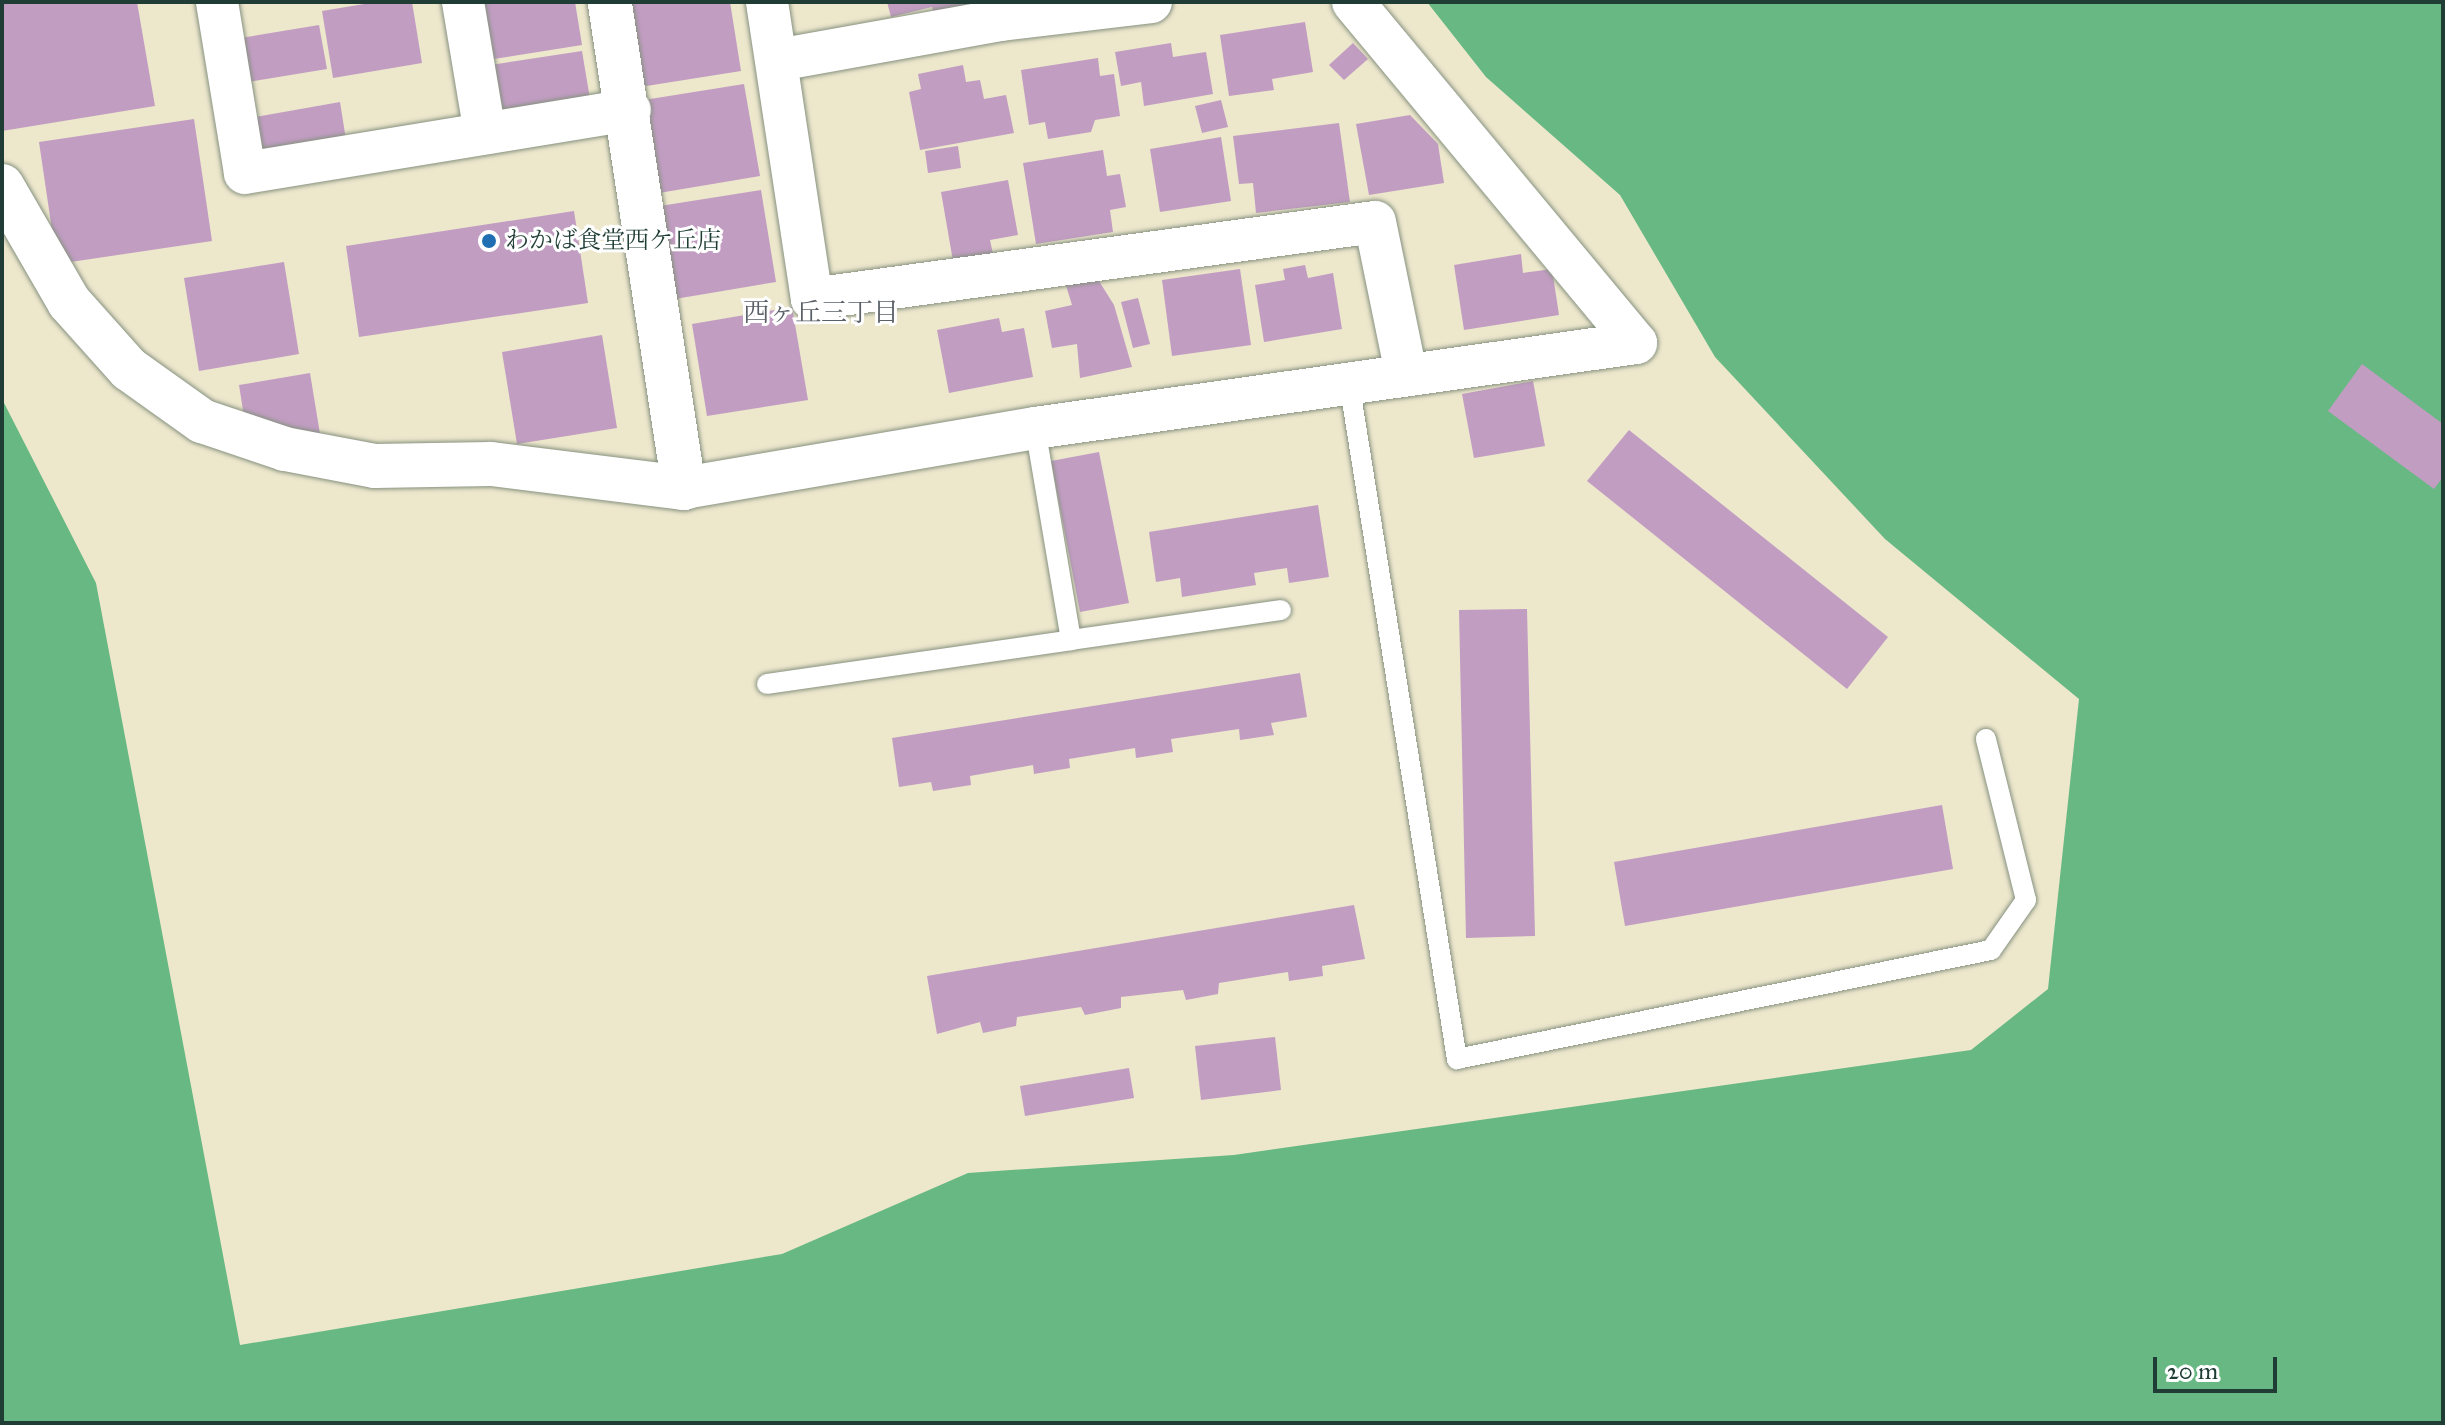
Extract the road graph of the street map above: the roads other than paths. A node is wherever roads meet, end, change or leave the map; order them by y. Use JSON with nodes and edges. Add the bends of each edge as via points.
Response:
{"nodes":[{"id":1,"x":217,"y":2,"type":"edge"},
{"id":2,"x":463,"y":2,"type":"edge"},
{"id":3,"x":610,"y":2,"type":"edge"},
{"id":4,"x":767,"y":2,"type":"edge"},
{"id":5,"x":1151,"y":2,"type":"edge"},
{"id":6,"x":1353,"y":2,"type":"edge"},
{"id":7,"x":999,"y":11,"type":"edge"},
{"id":8,"x":778,"y":60,"type":"junction"},
{"id":9,"x":630,"y":110,"type":"junction"},
{"id":10,"x":485,"y":133,"type":"junction"},
{"id":11,"x":2,"y":186,"type":"edge"},
{"id":12,"x":1406,"y":373,"type":"junction"},
{"id":13,"x":1349,"y":382,"type":"junction"},
{"id":14,"x":1035,"y":428,"type":"junction"},
{"id":15,"x":684,"y":488,"type":"junction"},
{"id":16,"x":1281,"y":610,"type":"dead end"},
{"id":17,"x":1071,"y":640,"type":"junction"},
{"id":18,"x":767,"y":684,"type":"dead end"},
{"id":19,"x":1986,"y":739,"type":"dead end"}],
"edges":[{"from":1,"to":10,"type":"street","via":[[245,173]]},
{"from":2,"to":10,"type":"street"},
{"from":3,"to":9,"type":"street"},
{"from":4,"to":8,"type":"street"},
{"from":5,"to":7,"type":"street"},
{"from":6,"to":12,"type":"street","via":[[1636,343]]},
{"from":7,"to":8,"type":"street"},
{"from":8,"to":12,"type":"street","via":[[812,299],[1375,222]]},
{"from":9,"to":10,"type":"street"},
{"from":9,"to":15,"type":"street"},
{"from":11,"to":15,"type":"street","via":[[69,302],[129,369],[202,421],[285,449],[375,466],[491,464]]},
{"from":12,"to":13,"type":"street"},
{"from":13,"to":14,"type":"street"},
{"from":13,"to":19,"type":"lane","via":[[1457,1059],[1991,950],[2026,900]]},
{"from":14,"to":15,"type":"street"},
{"from":14,"to":17,"type":"lane"},
{"from":16,"to":17,"type":"lane"},
{"from":17,"to":18,"type":"lane"}]}
